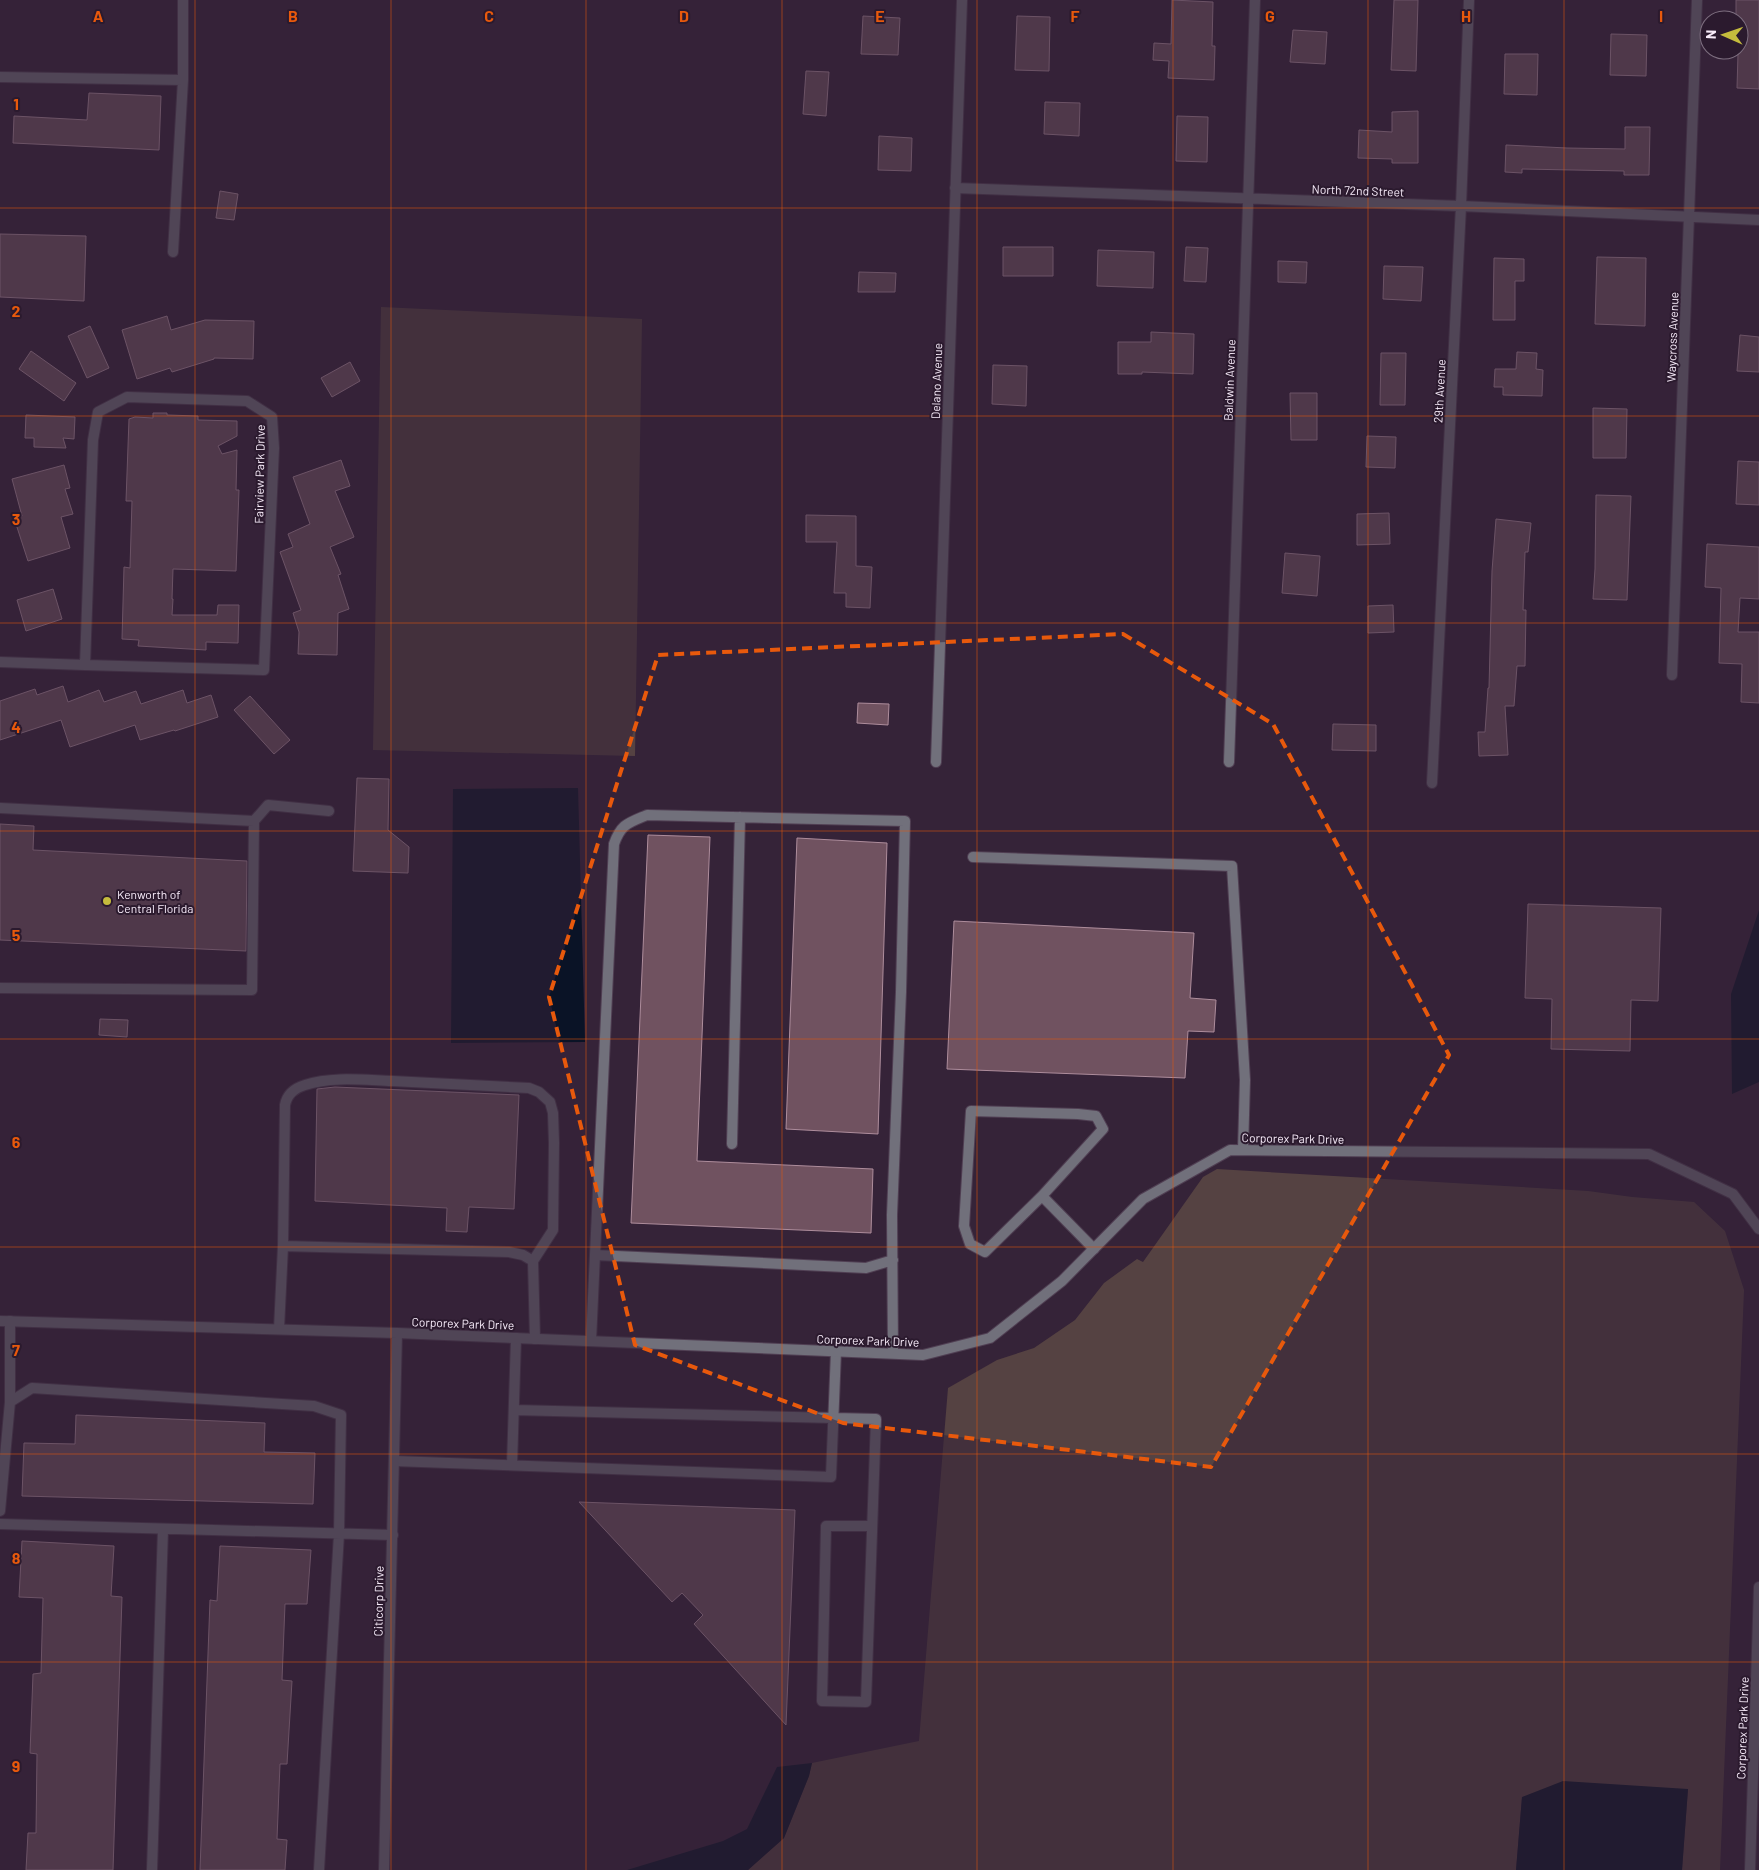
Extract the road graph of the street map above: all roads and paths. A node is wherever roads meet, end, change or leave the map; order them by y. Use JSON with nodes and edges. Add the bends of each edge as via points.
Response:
{"nodes":[{"id":1,"x":183,"y":0,"type":"edge"},
{"id":2,"x":962,"y":0,"type":"edge"},
{"id":3,"x":1255,"y":0,"type":"edge"},
{"id":4,"x":1469,"y":0,"type":"edge"},
{"id":5,"x":1697,"y":0,"type":"edge"},
{"id":6,"x":0,"y":77,"type":"edge"},
{"id":7,"x":183,"y":80,"type":"junction"},
{"id":8,"x":955,"y":188,"type":"junction"},
{"id":9,"x":1248,"y":199,"type":"junction"},
{"id":10,"x":1461,"y":206,"type":"junction"},
{"id":11,"x":1690,"y":216,"type":"junction"},
{"id":12,"x":1759,"y":220,"type":"edge"},
{"id":13,"x":173,"y":252,"type":"dead end"},
{"id":14,"x":0,"y":662,"type":"edge"},
{"id":15,"x":85,"y":665,"type":"junction"},
{"id":16,"x":1672,"y":675,"type":"dead end"},
{"id":17,"x":936,"y":762,"type":"dead end"},
{"id":18,"x":1229,"y":762,"type":"dead end"},
{"id":19,"x":1432,"y":783,"type":"dead end"},
{"id":20,"x":0,"y":808,"type":"edge"},
{"id":21,"x":329,"y":810,"type":"dead end"},
{"id":22,"x":740,"y":817,"type":"junction"},
{"id":23,"x":254,"y":821,"type":"junction"},
{"id":24,"x":973,"y":857,"type":"dead end"},
{"id":25,"x":0,"y":988,"type":"edge"},
{"id":26,"x":732,"y":1144,"type":"dead end"},
{"id":27,"x":1243,"y":1150,"type":"junction"},
{"id":28,"x":1042,"y":1196,"type":"junction"},
{"id":29,"x":1759,"y":1229,"type":"edge"},
{"id":30,"x":283,"y":1246,"type":"junction"},
{"id":31,"x":1094,"y":1248,"type":"junction"},
{"id":32,"x":595,"y":1255,"type":"junction"},
{"id":33,"x":893,"y":1260,"type":"junction"},
{"id":34,"x":533,"y":1262,"type":"junction"},
{"id":35,"x":5,"y":1321,"type":"edge"},
{"id":36,"x":280,"y":1329,"type":"junction"},
{"id":37,"x":397,"y":1333,"type":"junction"},
{"id":38,"x":516,"y":1338,"type":"junction"},
{"id":39,"x":535,"y":1339,"type":"junction"},
{"id":40,"x":591,"y":1341,"type":"junction"},
{"id":41,"x":836,"y":1351,"type":"junction"},
{"id":42,"x":893,"y":1353,"type":"junction"},
{"id":43,"x":10,"y":1402,"type":"junction"},
{"id":44,"x":514,"y":1410,"type":"junction"},
{"id":45,"x":834,"y":1418,"type":"junction"},
{"id":46,"x":394,"y":1461,"type":"junction"},
{"id":47,"x":512,"y":1465,"type":"junction"},
{"id":48,"x":0,"y":1511,"type":"edge"},
{"id":49,"x":0,"y":1524,"type":"edge"},
{"id":50,"x":872,"y":1526,"type":"junction"},
{"id":51,"x":163,"y":1529,"type":"junction"},
{"id":52,"x":338,"y":1534,"type":"junction"},
{"id":53,"x":392,"y":1535,"type":"junction"},
{"id":54,"x":1759,"y":1587,"type":"edge"},
{"id":55,"x":1753,"y":1868,"type":"edge"},
{"id":56,"x":152,"y":1870,"type":"edge"},
{"id":57,"x":319,"y":1870,"type":"edge"},
{"id":58,"x":384,"y":1870,"type":"edge"}],
"edges":[{"from":1,"to":7,"type":"street"},
{"from":2,"to":8,"type":"street","name":"Delano Avenue"},
{"from":3,"to":9,"type":"street","name":"Baldwin Avenue"},
{"from":4,"to":10,"type":"street","name":"29th Avenue"},
{"from":5,"to":11,"type":"street","name":"Waycross Avenue"},
{"from":6,"to":7,"type":"street"},
{"from":7,"to":13,"type":"street"},
{"from":8,"to":9,"type":"street","name":"North 72nd Street"},
{"from":8,"to":17,"type":"street","name":"Delano Avenue"},
{"from":9,"to":10,"type":"street","name":"North 72nd Street"},
{"from":9,"to":18,"type":"street","name":"Baldwin Avenue"},
{"from":10,"to":11,"type":"street","name":"North 72nd Street"},
{"from":10,"to":19,"type":"street","name":"29th Avenue"},
{"from":11,"to":12,"type":"street","name":"North 72nd Street"},
{"from":11,"to":16,"type":"street","name":"Waycross Avenue"},
{"from":14,"to":15,"type":"street","name":"Fairview Park Drive"},
{"from":15,"to":15,"type":"street","name":"Fairview Park Drive","via":[[264,670],[274,448],[272,417],[247,401],[127,397],[98,412],[94,440]]},
{"from":20,"to":23,"type":"street"},
{"from":21,"to":23,"type":"street","via":[[268,805]]},
{"from":22,"to":26,"type":"street"},
{"from":22,"to":32,"type":"street","via":[[647,815],[629,822],[618,832],[614,844]]},
{"from":22,"to":33,"type":"street","via":[[905,821]]},
{"from":23,"to":25,"type":"street","via":[[252,990]]},
{"from":24,"to":27,"type":"street","via":[[1232,866],[1245,1080]]},
{"from":27,"to":29,"type":"street","name":"Corporex Park Drive","via":[[1649,1154],[1734,1194]]},
{"from":27,"to":31,"type":"street","name":"Corporex Park Drive","via":[[1230,1150],[1143,1199]]},
{"from":28,"to":28,"type":"street","via":[[985,1252],[970,1244],[964,1226],[971,1111],[1096,1116],[1103,1129]]},
{"from":28,"to":31,"type":"street"},
{"from":30,"to":34,"type":"street","via":[[509,1252],[522,1254]]},
{"from":30,"to":34,"type":"street","via":[[285,1105],[292,1092],[319,1081],[356,1079],[469,1084],[529,1088],[550,1102],[554,1144],[553,1230]]},
{"from":30,"to":36,"type":"street"},
{"from":31,"to":42,"type":"street","name":"Corporex Park Drive","via":[[1062,1281],[990,1338],[923,1355]]},
{"from":32,"to":33,"type":"street","via":[[866,1268]]},
{"from":32,"to":40,"type":"street"},
{"from":33,"to":42,"type":"street"},
{"from":34,"to":39,"type":"street"},
{"from":35,"to":36,"type":"street","name":"Corporex Park Drive"},
{"from":35,"to":43,"type":"street"},
{"from":36,"to":37,"type":"street","name":"Corporex Park Drive"},
{"from":37,"to":38,"type":"street","name":"Corporex Park Drive"},
{"from":37,"to":46,"type":"street","name":"Citicorp Drive"},
{"from":38,"to":39,"type":"street","name":"Corporex Park Drive"},
{"from":38,"to":44,"type":"street"},
{"from":39,"to":40,"type":"street","name":"Corporex Park Drive"},
{"from":40,"to":41,"type":"street","name":"Corporex Park Drive"},
{"from":41,"to":42,"type":"street","name":"Corporex Park Drive"},
{"from":41,"to":45,"type":"street"},
{"from":43,"to":48,"type":"street"},
{"from":43,"to":52,"type":"street","via":[[32,1388],[314,1406],[341,1415]]},
{"from":44,"to":45,"type":"street"},
{"from":44,"to":47,"type":"street"},
{"from":45,"to":47,"type":"street","via":[[832,1477]]},
{"from":45,"to":50,"type":"street","via":[[876,1419]]},
{"from":46,"to":47,"type":"street"},
{"from":46,"to":53,"type":"street","name":"Citicorp Drive"},
{"from":49,"to":51,"type":"street"},
{"from":50,"to":50,"type":"street","via":[[866,1702],[822,1701],[826,1526]]},
{"from":51,"to":52,"type":"street"},
{"from":51,"to":56,"type":"street"},
{"from":52,"to":53,"type":"street"},
{"from":52,"to":57,"type":"street"},
{"from":53,"to":58,"type":"street","name":"Citicorp Drive"},
{"from":54,"to":55,"type":"street","name":"Corporex Park Drive"}]}
